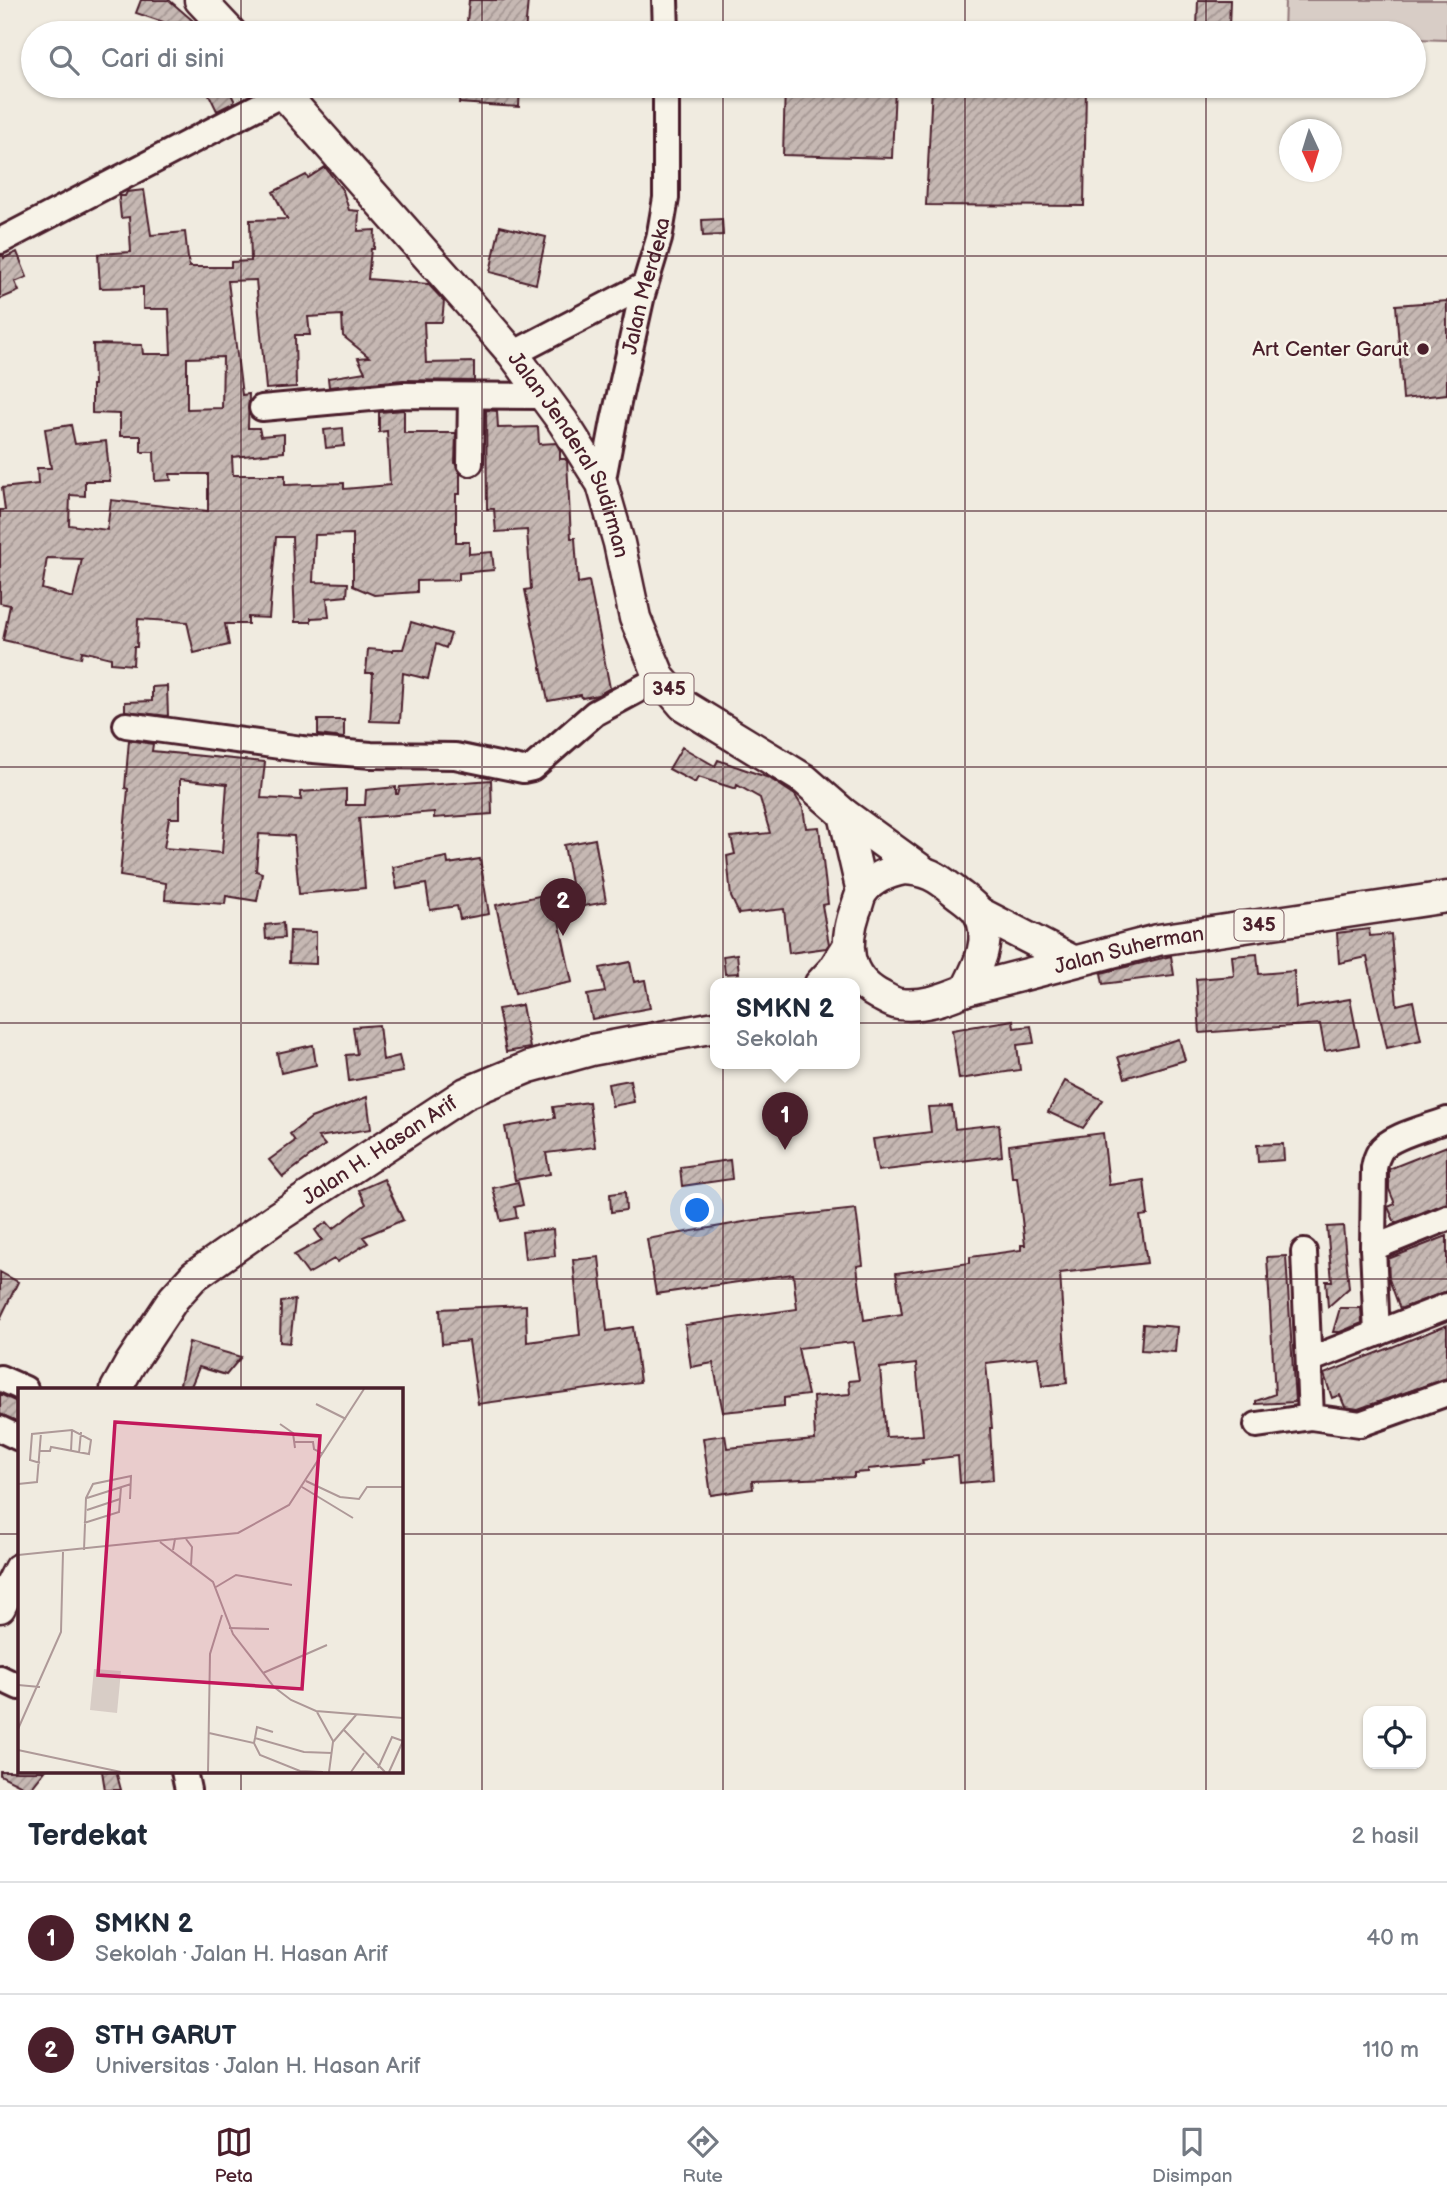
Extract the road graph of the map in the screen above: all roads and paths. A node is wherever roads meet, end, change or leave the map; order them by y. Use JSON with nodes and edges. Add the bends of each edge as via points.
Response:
{"nodes":[{"id":1,"x":200,"y":0,"type":"edge"},
{"id":2,"x":665,"y":0,"type":"edge"},
{"id":3,"x":220,"y":21,"type":"edge"},
{"id":4,"x":666,"y":21,"type":"edge"},
{"id":5,"x":266,"y":98,"type":"edge"},
{"id":6,"x":288,"y":98,"type":"edge"},
{"id":7,"x":666,"y":98,"type":"edge"},
{"id":8,"x":0,"y":241,"type":"edge"},
{"id":9,"x":645,"y":285,"type":"junction"},
{"id":10,"x":513,"y":354,"type":"junction"},
{"id":11,"x":471,"y":396,"type":"junction"},
{"id":12,"x":544,"y":396,"type":"junction"},
{"id":13,"x":262,"y":408,"type":"dead end"},
{"id":14,"x":470,"y":463,"type":"dead end"},
{"id":15,"x":602,"y":484,"type":"junction"},
{"id":16,"x":660,"y":678,"type":"junction"},
{"id":17,"x":126,"y":725,"type":"dead end"},
{"id":18,"x":844,"y":814,"type":"junction"},
{"id":19,"x":921,"y":870,"type":"junction"},
{"id":20,"x":862,"y":892,"type":"junction"},
{"id":21,"x":1447,"y":897,"type":"edge"},
{"id":22,"x":978,"y":912,"type":"junction"},
{"id":23,"x":848,"y":948,"type":"junction"},
{"id":24,"x":1073,"y":961,"type":"junction"},
{"id":25,"x":826,"y":978,"type":"edge"},
{"id":26,"x":859,"y":978,"type":"edge"},
{"id":27,"x":860,"y":980,"type":"edge"},
{"id":28,"x":966,"y":990,"type":"junction"},
{"id":29,"x":895,"y":1004,"type":"junction"},
{"id":30,"x":860,"y":1008,"type":"edge"},
{"id":31,"x":710,"y":1028,"type":"edge"},
{"id":32,"x":1447,"y":1120,"type":"edge"},
{"id":33,"x":1447,"y":1218,"type":"edge"},
{"id":34,"x":1373,"y":1248,"type":"junction"},
{"id":35,"x":1304,"y":1252,"type":"dead end"},
{"id":36,"x":1447,"y":1306,"type":"edge"},
{"id":37,"x":1377,"y":1334,"type":"junction"},
{"id":38,"x":1309,"y":1360,"type":"junction"},
{"id":39,"x":0,"y":1378,"type":"edge"},
{"id":40,"x":23,"y":1388,"type":"edge"},
{"id":41,"x":117,"y":1388,"type":"edge"},
{"id":42,"x":1447,"y":1393,"type":"edge"},
{"id":43,"x":1311,"y":1418,"type":"junction"},
{"id":44,"x":1257,"y":1424,"type":"dead end"},
{"id":45,"x":0,"y":1429,"type":"edge"},
{"id":46,"x":18,"y":1438,"type":"edge"},
{"id":47,"x":18,"y":1575,"type":"edge"},
{"id":48,"x":0,"y":1607,"type":"edge"},
{"id":49,"x":0,"y":1678,"type":"edge"},
{"id":50,"x":18,"y":1687,"type":"edge"},
{"id":51,"x":184,"y":1772,"type":"edge"},
{"id":52,"x":188,"y":1790,"type":"edge"}],
"edges":[{"from":1,"to":3,"type":"main road"},
{"from":2,"to":4,"type":"street"},
{"from":5,"to":8,"type":"street"},
{"from":6,"to":10,"type":"main road","name":"Jalan Jenderal Sudirman","number":"345"},
{"from":7,"to":9,"type":"street","name":"Jalan Merdeka","via":[[666,198]]},
{"from":9,"to":10,"type":"street"},
{"from":9,"to":15,"type":"street","name":"Jalan Merdeka"},
{"from":10,"to":12,"type":"main road","name":"Jalan Jenderal Sudirman","number":"345"},
{"from":11,"to":12,"type":"street"},
{"from":11,"to":13,"type":"street","via":[[403,395]]},
{"from":11,"to":14,"type":"street"},
{"from":12,"to":15,"type":"main road","name":"Jalan Jenderal Sudirman","number":"345"},
{"from":15,"to":16,"type":"main road","name":"Jalan Jenderal Sudirman","number":"345","via":[[635,618]]},
{"from":16,"to":17,"type":"street","via":[[595,713],[532,768],[523,770],[455,756],[302,749]]},
{"from":16,"to":18,"type":"main road","name":"Jalan Jenderal Sudirman","number":"345","via":[[683,705],[804,779]]},
{"from":18,"to":19,"type":"main road","name":"Jalan Jenderal Sudirman","number":"345"},
{"from":18,"to":20,"type":"main road"},
{"from":19,"to":20,"type":"main road","via":[[893,871]]},
{"from":19,"to":22,"type":"main road","number":"345","via":[[941,880]]},
{"from":20,"to":23,"type":"main road"},
{"from":21,"to":24,"type":"main road","name":"Jalan Suherman","number":"345","via":[[1158,940]]},
{"from":22,"to":24,"type":"main road","number":"345"},
{"from":22,"to":28,"type":"main road","via":[[984,945]]},
{"from":23,"to":25,"type":"main road"},
{"from":23,"to":26,"type":"main road"},
{"from":24,"to":28,"type":"main road","name":"Jalan Suherman"},
{"from":27,"to":29,"type":"main road"},
{"from":28,"to":29,"type":"main road","via":[[920,1004]]},
{"from":29,"to":30,"type":"main road"},
{"from":31,"to":41,"type":"main road","name":"Jalan H. Hasan Arif","via":[[591,1050],[529,1067],[466,1093],[194,1276],[174,1298]]},
{"from":32,"to":34,"type":"street","via":[[1391,1141],[1379,1152],[1374,1168]]},
{"from":33,"to":34,"type":"street"},
{"from":34,"to":37,"type":"street"},
{"from":35,"to":38,"type":"street"},
{"from":36,"to":37,"type":"street"},
{"from":37,"to":38,"type":"street"},
{"from":38,"to":43,"type":"street"},
{"from":39,"to":40,"type":"street"},
{"from":42,"to":43,"type":"street","via":[[1360,1424]]},
{"from":43,"to":44,"type":"street"},
{"from":45,"to":46,"type":"street"},
{"from":47,"to":48,"type":"main road"},
{"from":49,"to":50,"type":"street"},
{"from":51,"to":52,"type":"street"}]}
